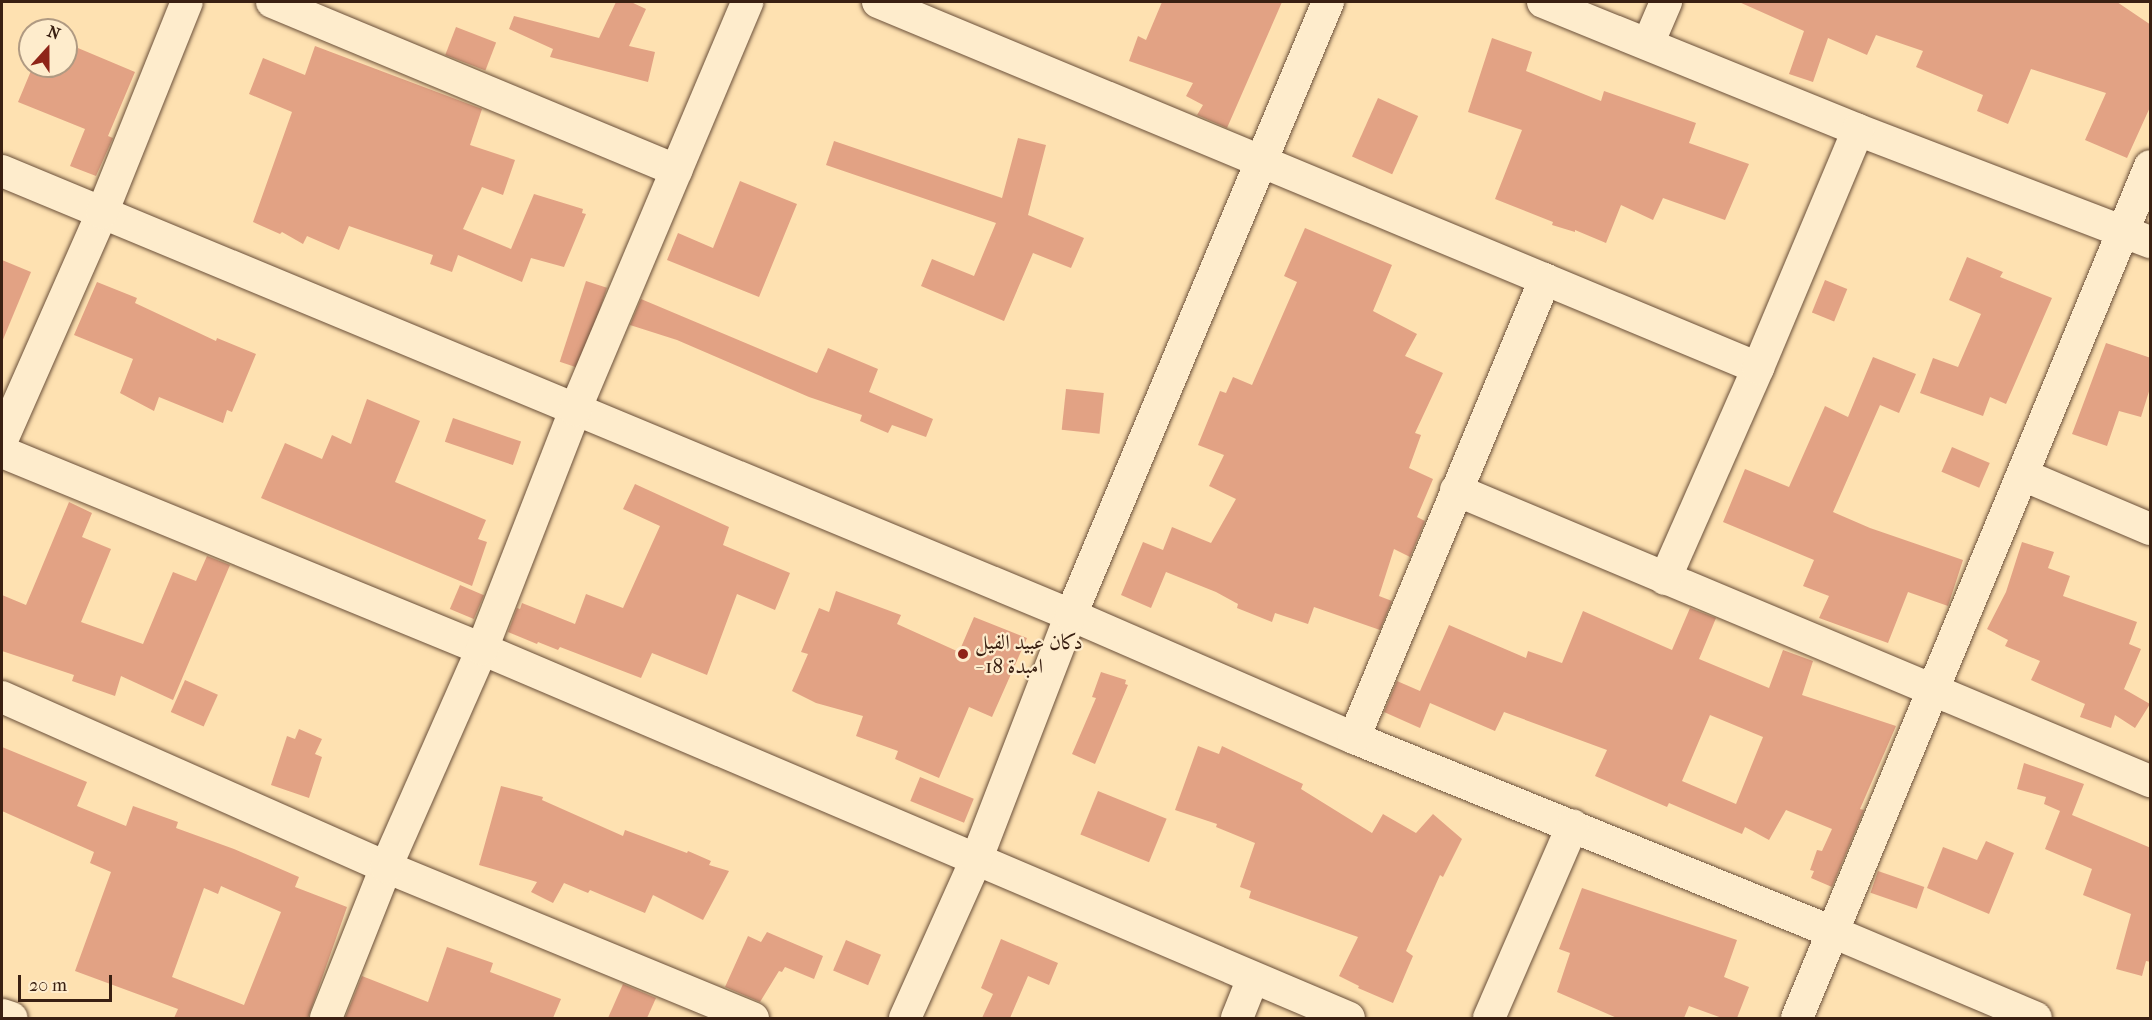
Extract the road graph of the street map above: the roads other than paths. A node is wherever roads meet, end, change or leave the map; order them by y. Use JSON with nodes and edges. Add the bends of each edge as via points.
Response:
{"nodes":[{"id":1,"x":187,"y":2,"type":"edge"},
{"id":2,"x":272,"y":2,"type":"edge"},
{"id":3,"x":747,"y":2,"type":"edge"},
{"id":4,"x":878,"y":2,"type":"edge"},
{"id":5,"x":1328,"y":2,"type":"edge"},
{"id":6,"x":1543,"y":2,"type":"edge"},
{"id":7,"x":1666,"y":2,"type":"edge"},
{"id":8,"x":1648,"y":44,"type":"junction"},
{"id":9,"x":1858,"y":130,"type":"junction"},
{"id":10,"x":1260,"y":161,"type":"junction"},
{"id":11,"x":2151,"y":166,"type":"edge"},
{"id":12,"x":676,"y":170,"type":"junction"},
{"id":13,"x":2,"y":171,"type":"edge"},
{"id":14,"x":102,"y":213,"type":"junction"},
{"id":15,"x":2137,"y":236,"type":"edge"},
{"id":16,"x":1545,"y":279,"type":"junction"},
{"id":17,"x":1758,"y":368,"type":"junction"},
{"id":18,"x":575,"y":410,"type":"junction"},
{"id":19,"x":2,"y":440,"type":"edge"},
{"id":20,"x":2,"y":452,"type":"edge"},
{"id":21,"x":2023,"y":476,"type":"junction"},
{"id":22,"x":1456,"y":490,"type":"junction"},
{"id":23,"x":2151,"y":529,"type":"edge"},
{"id":24,"x":1665,"y":579,"type":"junction"},
{"id":25,"x":1071,"y":615,"type":"junction"},
{"id":26,"x":482,"y":649,"type":"junction"},
{"id":27,"x":1934,"y":692,"type":"junction"},
{"id":28,"x":2,"y":697,"type":"edge"},
{"id":29,"x":1354,"y":738,"type":"junction"},
{"id":30,"x":2151,"y":781,"type":"edge"},
{"id":31,"x":1573,"y":825,"type":"junction"},
{"id":32,"x":977,"y":858,"type":"junction"},
{"id":33,"x":386,"y":867,"type":"junction"},
{"id":34,"x":1835,"y":933,"type":"junction"},
{"id":35,"x":1253,"y":978,"type":"junction"},
{"id":36,"x":2,"y":1015,"type":"edge"},
{"id":37,"x":10,"y":1018,"type":"edge"},
{"id":38,"x":326,"y":1018,"type":"edge"},
{"id":39,"x":753,"y":1018,"type":"edge"},
{"id":40,"x":905,"y":1018,"type":"edge"},
{"id":41,"x":1237,"y":1018,"type":"edge"},
{"id":42,"x":1349,"y":1018,"type":"edge"},
{"id":43,"x":1490,"y":1018,"type":"edge"},
{"id":44,"x":1797,"y":1018,"type":"edge"},
{"id":45,"x":2036,"y":1018,"type":"edge"}],
"edges":[{"from":1,"to":14,"type":"street"},
{"from":2,"to":12,"type":"street"},
{"from":3,"to":12,"type":"street"},
{"from":4,"to":10,"type":"street"},
{"from":5,"to":10,"type":"street"},
{"from":6,"to":8,"type":"street"},
{"from":7,"to":8,"type":"street"},
{"from":8,"to":9,"type":"street"},
{"from":9,"to":15,"type":"street"},
{"from":9,"to":17,"type":"street"},
{"from":10,"to":16,"type":"street"},
{"from":10,"to":25,"type":"street"},
{"from":11,"to":15,"type":"street"},
{"from":12,"to":18,"type":"street"},
{"from":13,"to":14,"type":"street"},
{"from":14,"to":18,"type":"street"},
{"from":14,"to":19,"type":"street"},
{"from":15,"to":21,"type":"street"},
{"from":16,"to":17,"type":"street"},
{"from":16,"to":22,"type":"street"},
{"from":17,"to":24,"type":"street"},
{"from":18,"to":25,"type":"street"},
{"from":18,"to":26,"type":"street"},
{"from":20,"to":26,"type":"street"},
{"from":21,"to":23,"type":"street"},
{"from":21,"to":27,"type":"street"},
{"from":22,"to":24,"type":"street"},
{"from":22,"to":29,"type":"street"},
{"from":24,"to":27,"type":"street"},
{"from":25,"to":29,"type":"street"},
{"from":25,"to":32,"type":"street"},
{"from":26,"to":32,"type":"street"},
{"from":26,"to":33,"type":"street"},
{"from":27,"to":30,"type":"street"},
{"from":27,"to":34,"type":"street"},
{"from":28,"to":33,"type":"street"},
{"from":29,"to":31,"type":"street"},
{"from":31,"to":34,"type":"street"},
{"from":31,"to":43,"type":"street"},
{"from":32,"to":35,"type":"street"},
{"from":32,"to":40,"type":"street"},
{"from":33,"to":38,"type":"street"},
{"from":33,"to":39,"type":"street"},
{"from":34,"to":44,"type":"street"},
{"from":34,"to":45,"type":"street"},
{"from":35,"to":41,"type":"street"},
{"from":35,"to":42,"type":"street"},
{"from":36,"to":37,"type":"main road"}]}
